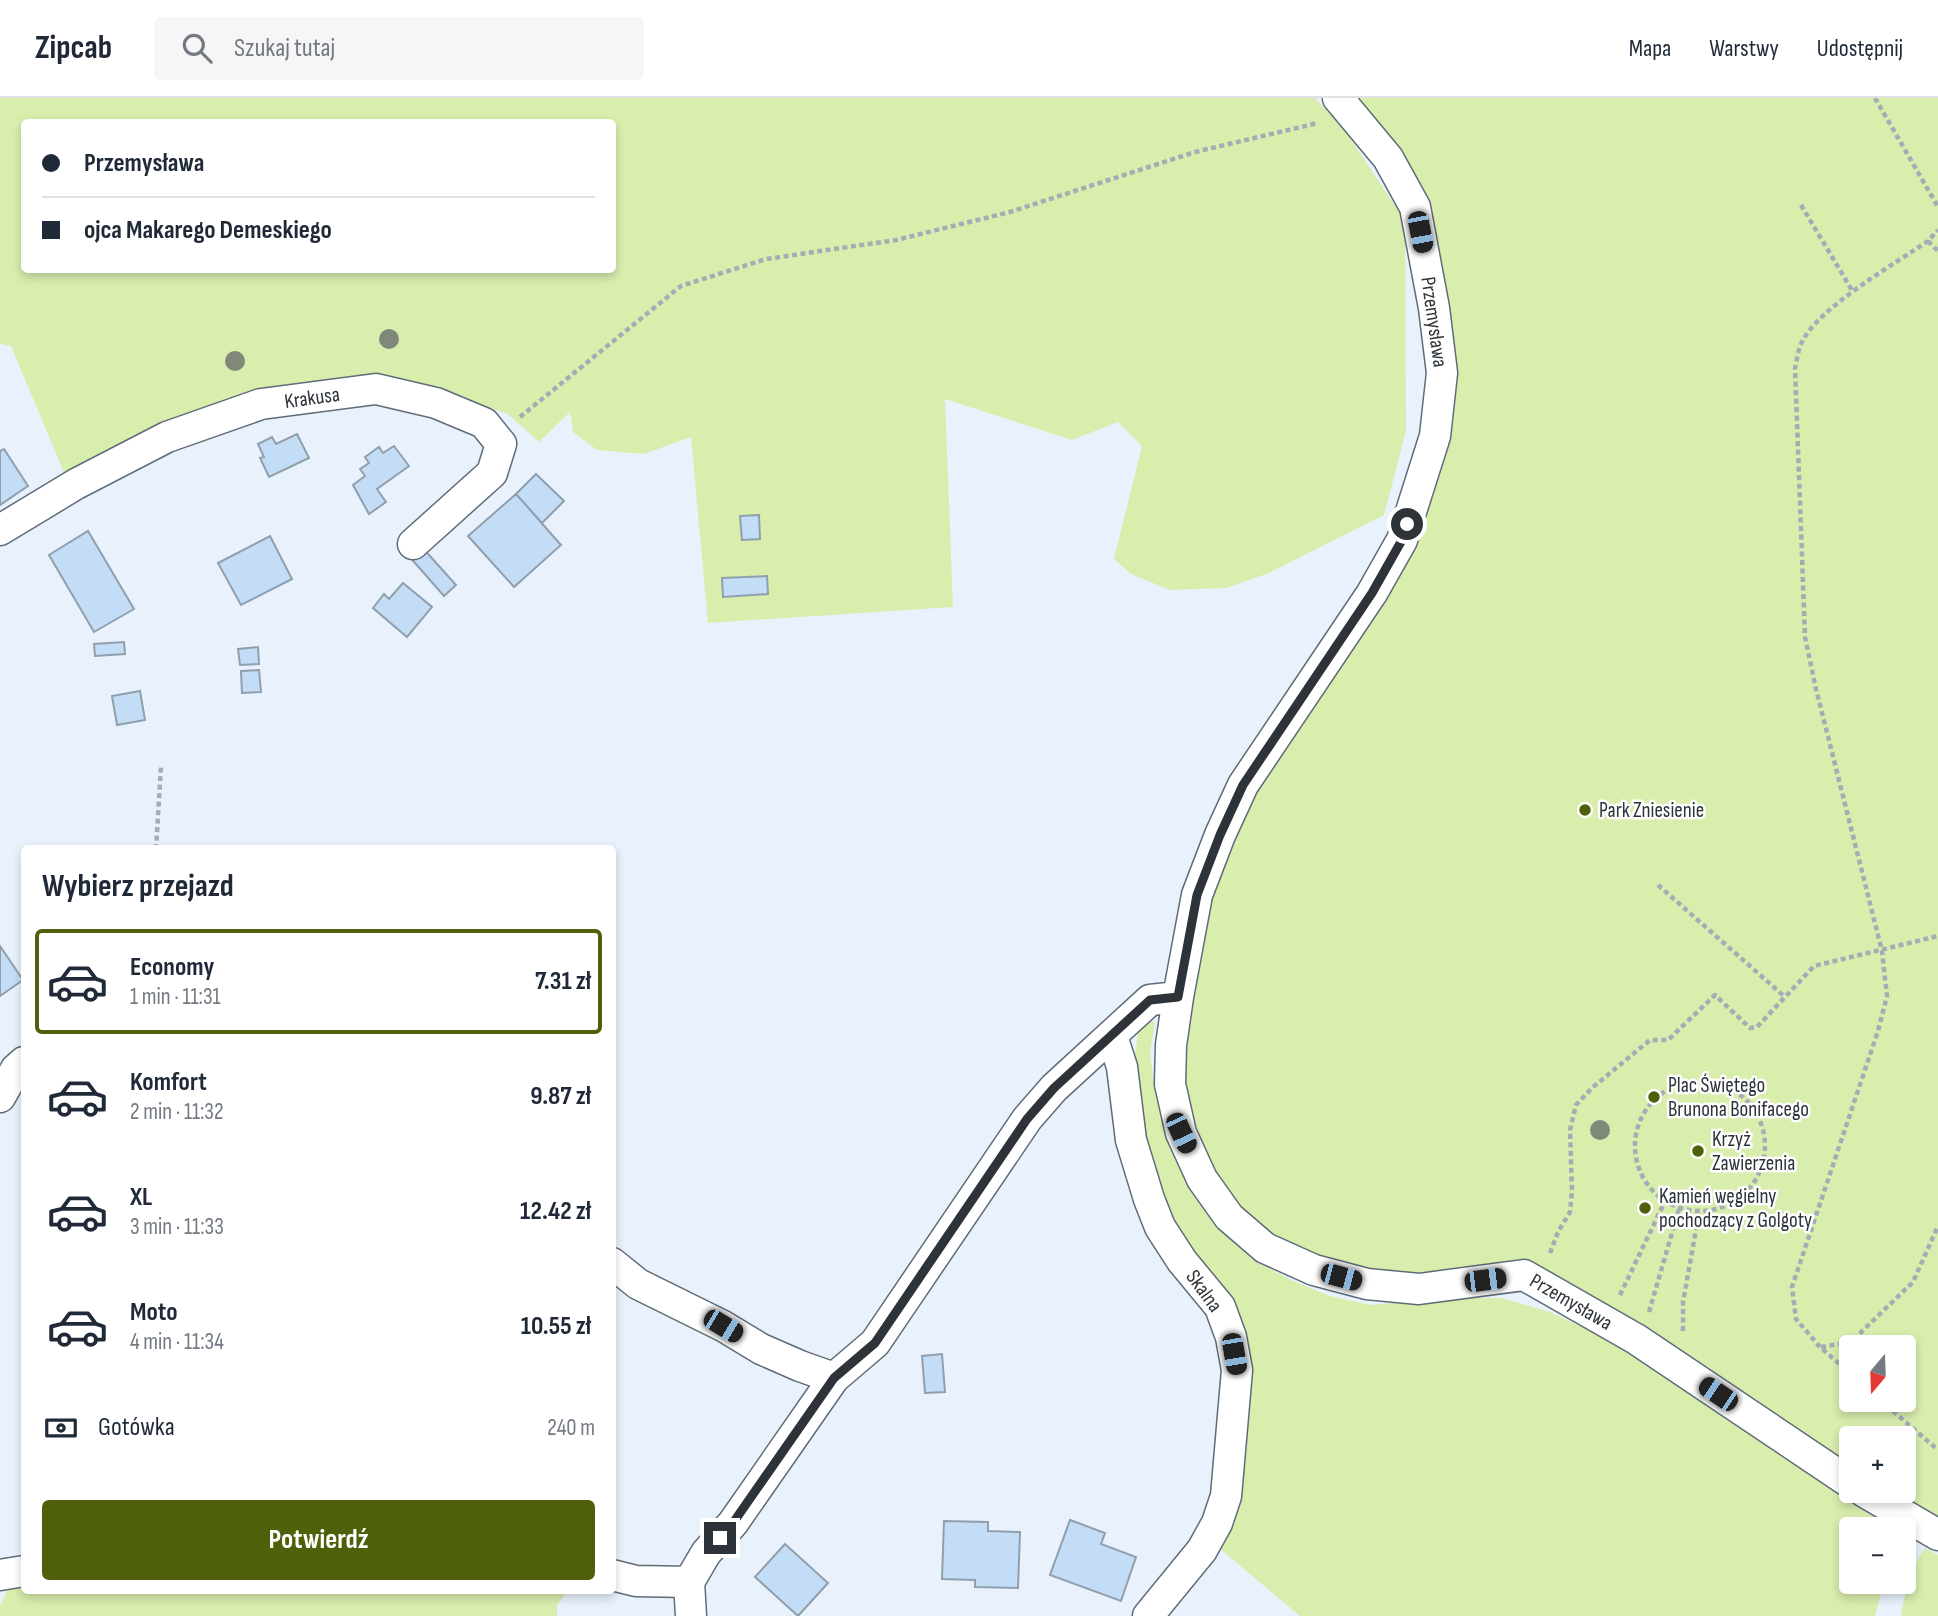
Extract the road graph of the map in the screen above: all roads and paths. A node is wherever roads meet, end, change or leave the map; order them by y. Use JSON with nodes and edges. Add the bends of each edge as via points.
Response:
{"nodes":[{"id":1,"x":1875,"y":98,"type":"edge"},
{"id":2,"x":1346,"y":107,"type":"edge"},
{"id":3,"x":1801,"y":205,"type":"dead end"},
{"id":4,"x":1938,"y":207,"type":"edge"},
{"id":5,"x":1938,"y":230,"type":"edge"},
{"id":6,"x":1928,"y":241,"type":"junction"},
{"id":7,"x":1936,"y":249,"type":"edge"},
{"id":8,"x":1853,"y":292,"type":"junction"},
{"id":9,"x":495,"y":437,"type":"junction"},
{"id":10,"x":0,"y":530,"type":"edge"},
{"id":11,"x":413,"y":544,"type":"dead end"},
{"id":12,"x":161,"y":766,"type":"dead end"},
{"id":13,"x":156,"y":845,"type":"edge"},
{"id":14,"x":1658,"y":886,"type":"dead end"},
{"id":15,"x":1938,"y":936,"type":"edge"},
{"id":16,"x":1882,"y":951,"type":"junction"},
{"id":17,"x":1178,"y":997,"type":"junction"},
{"id":18,"x":1785,"y":997,"type":"junction"},
{"id":19,"x":1112,"y":1036,"type":"junction"},
{"id":20,"x":21,"y":1065,"type":"edge"},
{"id":21,"x":0,"y":1097,"type":"edge"},
{"id":22,"x":1665,"y":1202,"type":"junction"},
{"id":23,"x":1679,"y":1209,"type":"junction"},
{"id":24,"x":1699,"y":1213,"type":"junction"},
{"id":25,"x":1938,"y":1226,"type":"edge"},
{"id":26,"x":1552,"y":1261,"type":"dead end"},
{"id":27,"x":616,"y":1266,"type":"edge"},
{"id":28,"x":1627,"y":1286,"type":"dead end"},
{"id":29,"x":1654,"y":1296,"type":"dead end"},
{"id":30,"x":1683,"y":1335,"type":"dead end"},
{"id":31,"x":1820,"y":1347,"type":"junction"},
{"id":32,"x":1839,"y":1364,"type":"edge"},
{"id":33,"x":834,"y":1378,"type":"junction"},
{"id":34,"x":1894,"y":1412,"type":"edge"},
{"id":35,"x":1938,"y":1450,"type":"edge"},
{"id":36,"x":1839,"y":1475,"type":"edge"},
{"id":37,"x":1883,"y":1503,"type":"edge"},
{"id":38,"x":1938,"y":1535,"type":"edge"},
{"id":39,"x":21,"y":1572,"type":"edge"},
{"id":40,"x":0,"y":1575,"type":"edge"},
{"id":41,"x":616,"y":1576,"type":"edge"},
{"id":42,"x":689,"y":1581,"type":"junction"},
{"id":43,"x":691,"y":1616,"type":"edge"},
{"id":44,"x":1148,"y":1616,"type":"edge"}],
"edges":[{"from":1,"to":4,"type":"path"},
{"from":2,"to":9,"type":"path","via":[[1010,212],[895,240],[766,259],[681,286]]},
{"from":2,"to":17,"type":"street","name":"Przemysława","via":[[1388,158],[1415,206],[1442,373],[1435,436],[1402,540],[1372,593],[1243,785],[1220,835],[1197,895]]},
{"from":3,"to":8,"type":"path"},
{"from":5,"to":6,"type":"path"},
{"from":6,"to":7,"type":"path"},
{"from":6,"to":8,"type":"path"},
{"from":8,"to":16,"type":"path","via":[[1802,341],[1795,368],[1805,637]]},
{"from":9,"to":10,"type":"street","name":"Krakusa","via":[[484,423],[436,403],[376,389],[261,404],[167,437]]},
{"from":9,"to":11,"type":"street","via":[[501,444],[492,473]]},
{"from":12,"to":13,"type":"path"},
{"from":14,"to":18,"type":"path"},
{"from":15,"to":16,"type":"path"},
{"from":16,"to":18,"type":"path","via":[[1814,966]]},
{"from":16,"to":31,"type":"path","via":[[1887,996],[1881,1019],[1792,1287],[1796,1319]]},
{"from":17,"to":19,"type":"street","via":[[1150,1000]]},
{"from":17,"to":36,"type":"street","name":"Przemysława","via":[[1170,1084],[1181,1133],[1202,1179],[1229,1217],[1265,1248],[1314,1270],[1367,1284],[1419,1289],[1524,1275],[1636,1339]]},
{"from":18,"to":26,"type":"path","via":[[1757,1027],[1750,1028],[1715,995],[1668,1040],[1650,1040],[1576,1105],[1570,1130],[1570,1212],[1550,1253]]},
{"from":19,"to":33,"type":"street","via":[[1027,1119],[875,1343]]},
{"from":19,"to":44,"type":"street","name":"Skalna","via":[[1122,1066],[1131,1140],[1149,1199],[1175,1250],[1220,1307],[1237,1370],[1226,1496],[1217,1523],[1202,1550]]},
{"from":20,"to":21,"type":"street"},
{"from":22,"to":23,"type":"path"},
{"from":22,"to":24,"type":"path","via":[[1643,1181],[1635,1160],[1634,1137],[1641,1115],[1655,1098],[1675,1086],[1697,1080],[1720,1083],[1753,1108],[1763,1126],[1763,1167],[1738,1200]]},
{"from":22,"to":28,"type":"path"},
{"from":23,"to":24,"type":"path"},
{"from":23,"to":29,"type":"path"},
{"from":24,"to":30,"type":"path"},
{"from":25,"to":31,"type":"path","via":[[1913,1282],[1851,1342]]},
{"from":27,"to":33,"type":"street","via":[[638,1283],[761,1349]]},
{"from":31,"to":32,"type":"path"},
{"from":33,"to":42,"type":"street"},
{"from":34,"to":35,"type":"path"},
{"from":37,"to":38,"type":"street"},
{"from":39,"to":40,"type":"street"},
{"from":41,"to":42,"type":"street","via":[[636,1581]]},
{"from":42,"to":43,"type":"street"}]}
